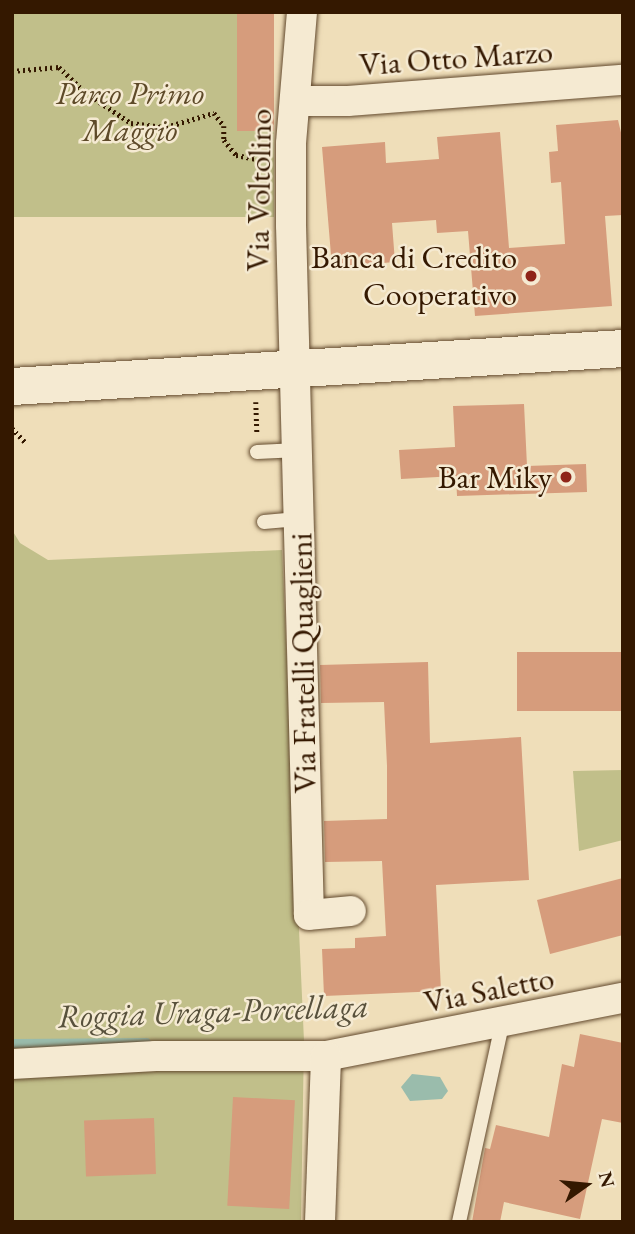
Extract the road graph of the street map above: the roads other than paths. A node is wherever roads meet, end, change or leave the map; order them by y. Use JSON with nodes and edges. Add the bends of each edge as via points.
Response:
{"nodes":[{"id":1,"x":302,"y":12,"type":"edge"},
{"id":2,"x":623,"y":80,"type":"edge"},
{"id":3,"x":295,"y":101,"type":"junction"},
{"id":4,"x":623,"y":348,"type":"edge"},
{"id":5,"x":296,"y":368,"type":"junction"},
{"id":6,"x":12,"y":386,"type":"edge"},
{"id":7,"x":298,"y":450,"type":"junction"},
{"id":8,"x":257,"y":452,"type":"dead end"},
{"id":9,"x":301,"y":519,"type":"junction"},
{"id":10,"x":264,"y":522,"type":"dead end"},
{"id":11,"x":351,"y":911,"type":"dead end"},
{"id":12,"x":623,"y":998,"type":"edge"},
{"id":13,"x":502,"y":1024,"type":"junction"},
{"id":14,"x":326,"y":1056,"type":"junction"},
{"id":15,"x":12,"y":1064,"type":"edge"},
{"id":16,"x":320,"y":1222,"type":"edge"},
{"id":17,"x":459,"y":1222,"type":"edge"}],
"edges":[{"from":1,"to":3,"type":"street","name":"Via Voltolino"},
{"from":2,"to":3,"type":"street","name":"Via Otto Marzo"},
{"from":3,"to":5,"type":"street","name":"Via Voltolino","via":[[291,225]]},
{"from":4,"to":5,"type":"street"},
{"from":5,"to":6,"type":"street"},
{"from":5,"to":7,"type":"street","name":"Via Fratelli Quaglieni"},
{"from":7,"to":8,"type":"lane"},
{"from":7,"to":9,"type":"street","name":"Via Fratelli Quaglieni"},
{"from":9,"to":10,"type":"lane"},
{"from":9,"to":11,"type":"street","name":"Via Fratelli Quaglieni","via":[[309,915]]},
{"from":12,"to":13,"type":"street","name":"Via Saletto"},
{"from":13,"to":14,"type":"street","name":"Via Saletto"},
{"from":13,"to":17,"type":"lane"},
{"from":14,"to":15,"type":"street","name":"Via Saletto","via":[[156,1056]]},
{"from":14,"to":16,"type":"street"}]}
